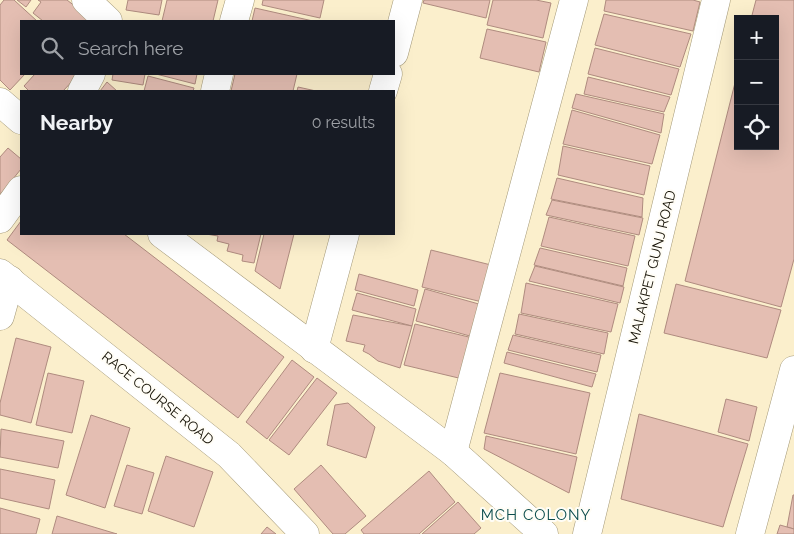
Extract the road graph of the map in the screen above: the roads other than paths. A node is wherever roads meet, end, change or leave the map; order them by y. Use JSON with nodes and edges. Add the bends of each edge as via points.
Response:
{"nodes":[{"id":1,"x":86,"y":0,"type":"edge"},
{"id":2,"x":240,"y":0,"type":"edge"},
{"id":3,"x":408,"y":0,"type":"edge"},
{"id":4,"x":574,"y":0,"type":"edge"},
{"id":5,"x":716,"y":0,"type":"edge"},
{"id":6,"x":107,"y":20,"type":"edge"},
{"id":7,"x":234,"y":20,"type":"edge"},
{"id":8,"x":395,"y":49,"type":"edge"},
{"id":9,"x":90,"y":75,"type":"edge"},
{"id":10,"x":220,"y":75,"type":"edge"},
{"id":11,"x":388,"y":75,"type":"edge"},
{"id":12,"x":83,"y":90,"type":"edge"},
{"id":13,"x":215,"y":90,"type":"edge"},
{"id":14,"x":384,"y":90,"type":"edge"},
{"id":15,"x":0,"y":102,"type":"edge"},
{"id":16,"x":20,"y":119,"type":"edge"},
{"id":17,"x":20,"y":191,"type":"edge"},
{"id":18,"x":0,"y":220,"type":"edge"},
{"id":19,"x":345,"y":235,"type":"edge"},
{"id":20,"x":171,"y":237,"type":"edge"},
{"id":21,"x":5,"y":277,"type":"edge"},
{"id":22,"x":0,"y":316,"type":"edge"},
{"id":23,"x":314,"y":349,"type":"junction"},
{"id":24,"x":794,"y":370,"type":"edge"},
{"id":25,"x":453,"y":452,"type":"junction"},
{"id":26,"x":305,"y":534,"type":"edge"},
{"id":27,"x":544,"y":534,"type":"edge"},
{"id":28,"x":587,"y":534,"type":"edge"},
{"id":29,"x":750,"y":534,"type":"edge"}],
"edges":[{"from":1,"to":6,"type":"street"},
{"from":2,"to":7,"type":"street"},
{"from":3,"to":8,"type":"street"},
{"from":4,"to":25,"type":"street"},
{"from":5,"to":28,"type":"street","name":"MALAKPET GUNJ ROAD"},
{"from":9,"to":12,"type":"street"},
{"from":10,"to":13,"type":"street"},
{"from":11,"to":14,"type":"street"},
{"from":15,"to":16,"type":"street"},
{"from":17,"to":18,"type":"street"},
{"from":19,"to":23,"type":"street"},
{"from":20,"to":23,"type":"street"},
{"from":21,"to":22,"type":"street"},
{"from":21,"to":26,"type":"street","name":"RACE COURSE ROAD","via":[[229,455]]},
{"from":23,"to":25,"type":"street"},
{"from":24,"to":29,"type":"street"},
{"from":25,"to":27,"type":"street"}]}
